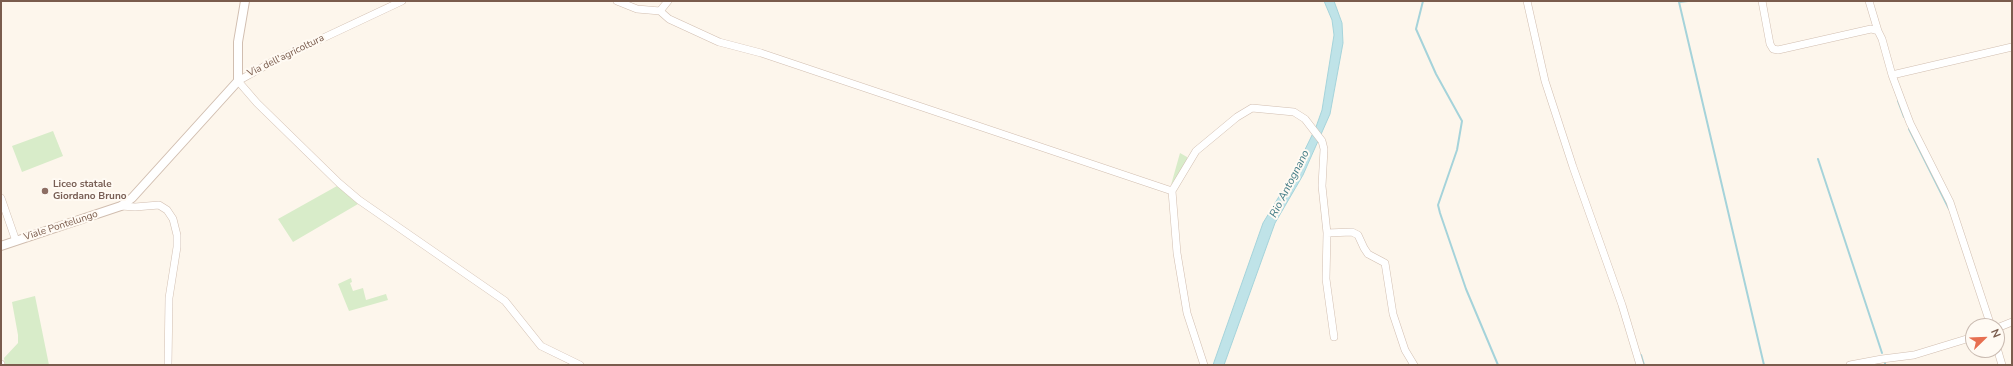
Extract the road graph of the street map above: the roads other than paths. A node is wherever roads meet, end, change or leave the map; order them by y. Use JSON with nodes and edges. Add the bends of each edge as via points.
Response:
{"nodes":[{"id":1,"x":245,"y":1,"type":"edge"},
{"id":2,"x":402,"y":1,"type":"edge"},
{"id":3,"x":617,"y":1,"type":"edge"},
{"id":4,"x":668,"y":1,"type":"edge"},
{"id":5,"x":1527,"y":1,"type":"edge"},
{"id":6,"x":1762,"y":1,"type":"edge"},
{"id":7,"x":1869,"y":1,"type":"edge"},
{"id":8,"x":660,"y":11,"type":"junction"},
{"id":9,"x":1878,"y":31,"type":"junction"},
{"id":10,"x":2012,"y":47,"type":"edge"},
{"id":11,"x":1892,"y":75,"type":"junction"},
{"id":12,"x":238,"y":81,"type":"junction"},
{"id":13,"x":1172,"y":191,"type":"junction"},
{"id":14,"x":1,"y":198,"type":"edge"},
{"id":15,"x":121,"y":206,"type":"junction"},
{"id":16,"x":1327,"y":233,"type":"junction"},
{"id":17,"x":16,"y":241,"type":"junction"},
{"id":18,"x":1,"y":246,"type":"edge"},
{"id":19,"x":1988,"y":318,"type":"edge"},
{"id":20,"x":1334,"y":337,"type":"dead end"},
{"id":21,"x":1965,"y":339,"type":"edge"},
{"id":22,"x":168,"y":365,"type":"edge"},
{"id":23,"x":580,"y":365,"type":"edge"},
{"id":24,"x":1204,"y":365,"type":"edge"},
{"id":25,"x":1414,"y":365,"type":"edge"},
{"id":26,"x":1640,"y":365,"type":"edge"},
{"id":27,"x":1850,"y":365,"type":"edge"}],
"edges":[{"from":1,"to":12,"type":"street","via":[[238,42]]},
{"from":2,"to":12,"type":"street","name":"Via dell'agricoltura","via":[[272,62]]},
{"from":3,"to":8,"type":"street","via":[[638,9]]},
{"from":4,"to":8,"type":"street"},
{"from":5,"to":26,"type":"street","via":[[1547,88],[1622,305]]},
{"from":6,"to":9,"type":"street","via":[[1770,44],[1778,50],[1871,29]]},
{"from":7,"to":9,"type":"street"},
{"from":8,"to":13,"type":"street","via":[[669,19],[719,42],[761,53]]},
{"from":9,"to":11,"type":"street"},
{"from":10,"to":11,"type":"street"},
{"from":11,"to":19,"type":"street","via":[[1919,144],[1950,202]]},
{"from":12,"to":15,"type":"street","name":"Via dell'agricoltura","via":[[132,198]]},
{"from":12,"to":23,"type":"street","via":[[359,200],[505,301],[541,346]]},
{"from":13,"to":16,"type":"street","via":[[1196,151],[1237,117],[1252,108],[1294,112],[1305,119],[1322,141],[1322,186]]},
{"from":13,"to":24,"type":"street","via":[[1177,253],[1187,313]]},
{"from":14,"to":17,"type":"street"},
{"from":15,"to":17,"type":"street","name":"Viale Pontelungo"},
{"from":15,"to":22,"type":"street","via":[[159,205],[167,210],[173,219],[177,247],[169,298]]},
{"from":16,"to":20,"type":"street","via":[[1326,279]]},
{"from":16,"to":25,"type":"street","via":[[1352,232],[1358,236],[1368,254],[1385,263],[1393,314],[1405,350]]},
{"from":17,"to":18,"type":"street","name":"Viale Pontelungo"},
{"from":21,"to":27,"type":"street","via":[[1914,355]]}]}
